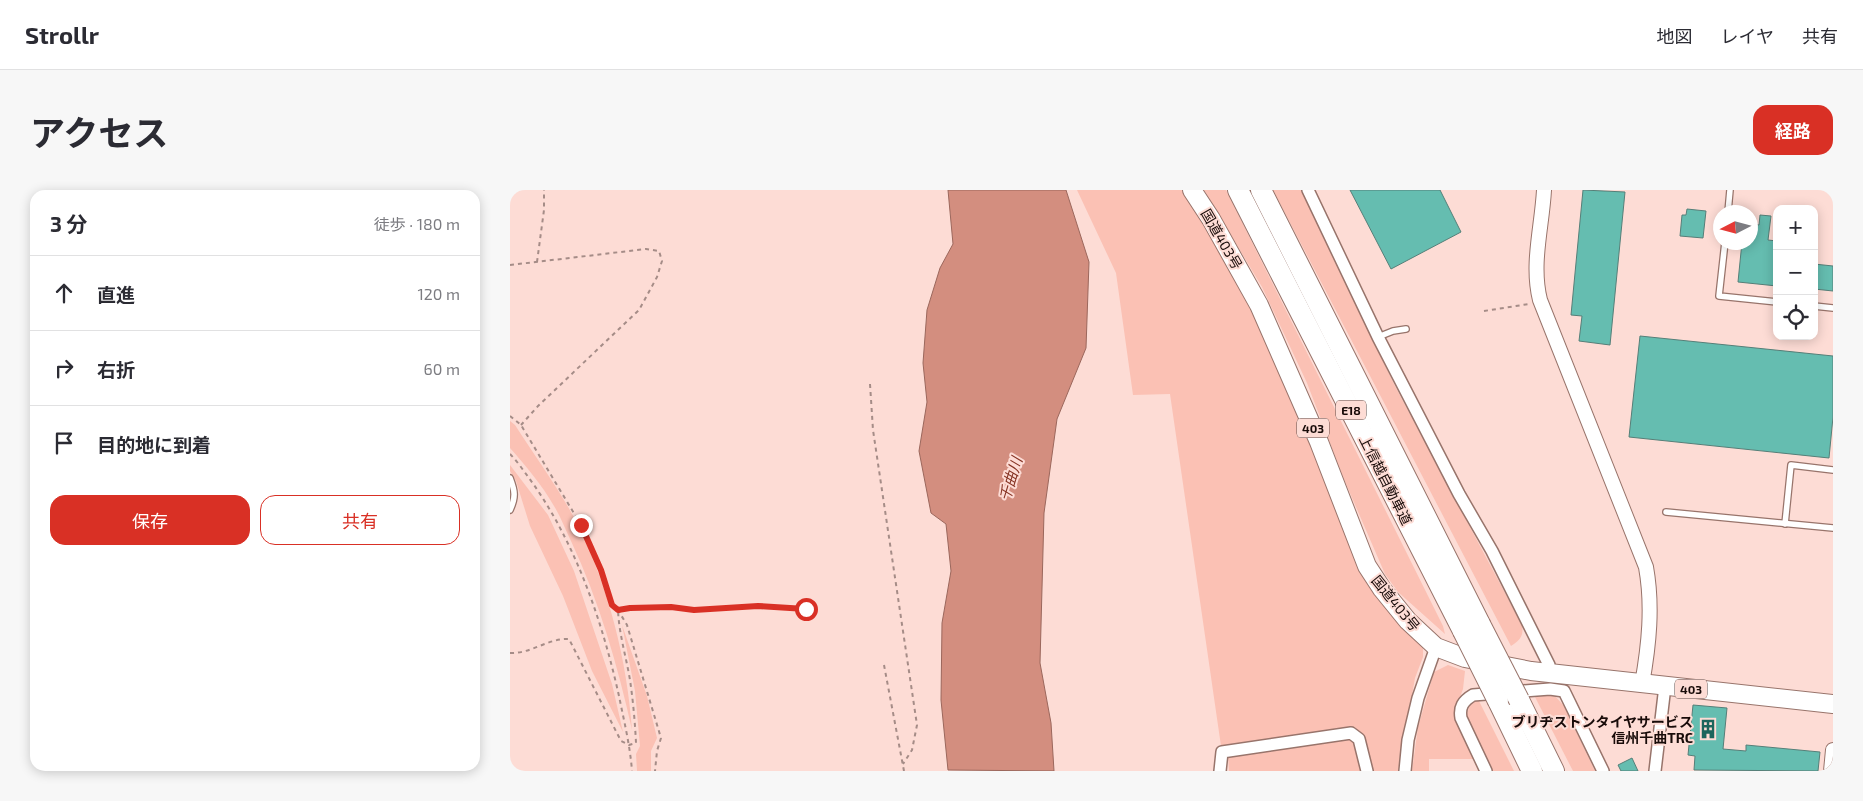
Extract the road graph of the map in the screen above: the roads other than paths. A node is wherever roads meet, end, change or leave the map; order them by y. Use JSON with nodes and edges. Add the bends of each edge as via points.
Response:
{"nodes":[{"id":1,"x":1192,"y":190,"type":"edge"},
{"id":2,"x":1238,"y":190,"type":"edge"},
{"id":3,"x":1261,"y":190,"type":"edge"},
{"id":4,"x":1308,"y":190,"type":"edge"},
{"id":5,"x":1544,"y":190,"type":"edge"},
{"id":6,"x":1730,"y":190,"type":"edge"},
{"id":7,"x":1729,"y":205,"type":"edge"},
{"id":8,"x":1723,"y":250,"type":"edge"},
{"id":9,"x":1773,"y":302,"type":"edge"},
{"id":10,"x":1818,"y":306,"type":"edge"},
{"id":11,"x":1833,"y":308,"type":"edge"},
{"id":12,"x":1406,"y":329,"type":"dead end"},
{"id":13,"x":1378,"y":338,"type":"junction"},
{"id":14,"x":1833,"y":470,"type":"edge"},
{"id":15,"x":510,"y":478,"type":"edge"},
{"id":16,"x":510,"y":510,"type":"edge"},
{"id":17,"x":1666,"y":512,"type":"dead end"},
{"id":18,"x":1785,"y":524,"type":"junction"},
{"id":19,"x":1833,"y":528,"type":"edge"},
{"id":20,"x":1472,"y":627,"type":"junction"},
{"id":21,"x":1436,"y":647,"type":"junction"},
{"id":22,"x":1549,"y":665,"type":"dead end"},
{"id":23,"x":1642,"y":684,"type":"junction"},
{"id":24,"x":1665,"y":686,"type":"junction"},
{"id":25,"x":1833,"y":704,"type":"edge"},
{"id":26,"x":1833,"y":750,"type":"edge"},
{"id":27,"x":1220,"y":771,"type":"edge"},
{"id":28,"x":1367,"y":771,"type":"edge"},
{"id":29,"x":1406,"y":771,"type":"edge"},
{"id":30,"x":1486,"y":771,"type":"edge"},
{"id":31,"x":1532,"y":771,"type":"edge"},
{"id":32,"x":1554,"y":771,"type":"edge"},
{"id":33,"x":1603,"y":771,"type":"edge"},
{"id":34,"x":1655,"y":771,"type":"edge"},
{"id":35,"x":1831,"y":771,"type":"edge"}],
"edges":[{"from":1,"to":21,"type":"highway","name":"国道403号","number":"403","via":[[1259,305],[1319,442],[1366,566],[1408,621]]},
{"from":2,"to":20,"type":"highway","name":"上信越自動車道","number":"E18"},
{"from":3,"to":20,"type":"highway","name":"上信越自動車道","number":"E18"},
{"from":4,"to":13,"type":"street"},
{"from":5,"to":23,"type":"street","via":[[1536,262],[1537,288],[1646,567],[1650,614]]},
{"from":6,"to":7,"type":"lane"},
{"from":8,"to":9,"type":"lane","via":[[1719,296]]},
{"from":10,"to":11,"type":"lane"},
{"from":12,"to":13,"type":"lane","via":[[1394,330]]},
{"from":13,"to":22,"type":"street"},
{"from":14,"to":18,"type":"lane","via":[[1791,465]]},
{"from":15,"to":16,"type":"lane","via":[[515,492]]},
{"from":17,"to":18,"type":"lane"},
{"from":18,"to":19,"type":"lane"},
{"from":20,"to":31,"type":"highway","name":"上信越自動車道","number":"E18","bridge":true,"via":[[1498,701]]},
{"from":20,"to":32,"type":"highway","name":"上信越自動車道","number":"E18","bridge":true,"via":[[1519,700]]},
{"from":21,"to":23,"type":"highway","name":"国道403号","number":"403","via":[[1465,658],[1506,667]]},
{"from":21,"to":29,"type":"street","via":[[1418,698],[1408,740]]},
{"from":23,"to":24,"type":"highway","name":"国道403号","number":"403"},
{"from":24,"to":25,"type":"highway","name":"国道403号","number":"403"},
{"from":24,"to":34,"type":"street"},
{"from":26,"to":35,"type":"street"},
{"from":27,"to":28,"type":"street","via":[[1222,752],[1351,733],[1359,739]]},
{"from":30,"to":33,"type":"street","via":[[1461,718],[1460,710],[1466,698],[1473,694],[1550,689],[1564,691]]}]}
